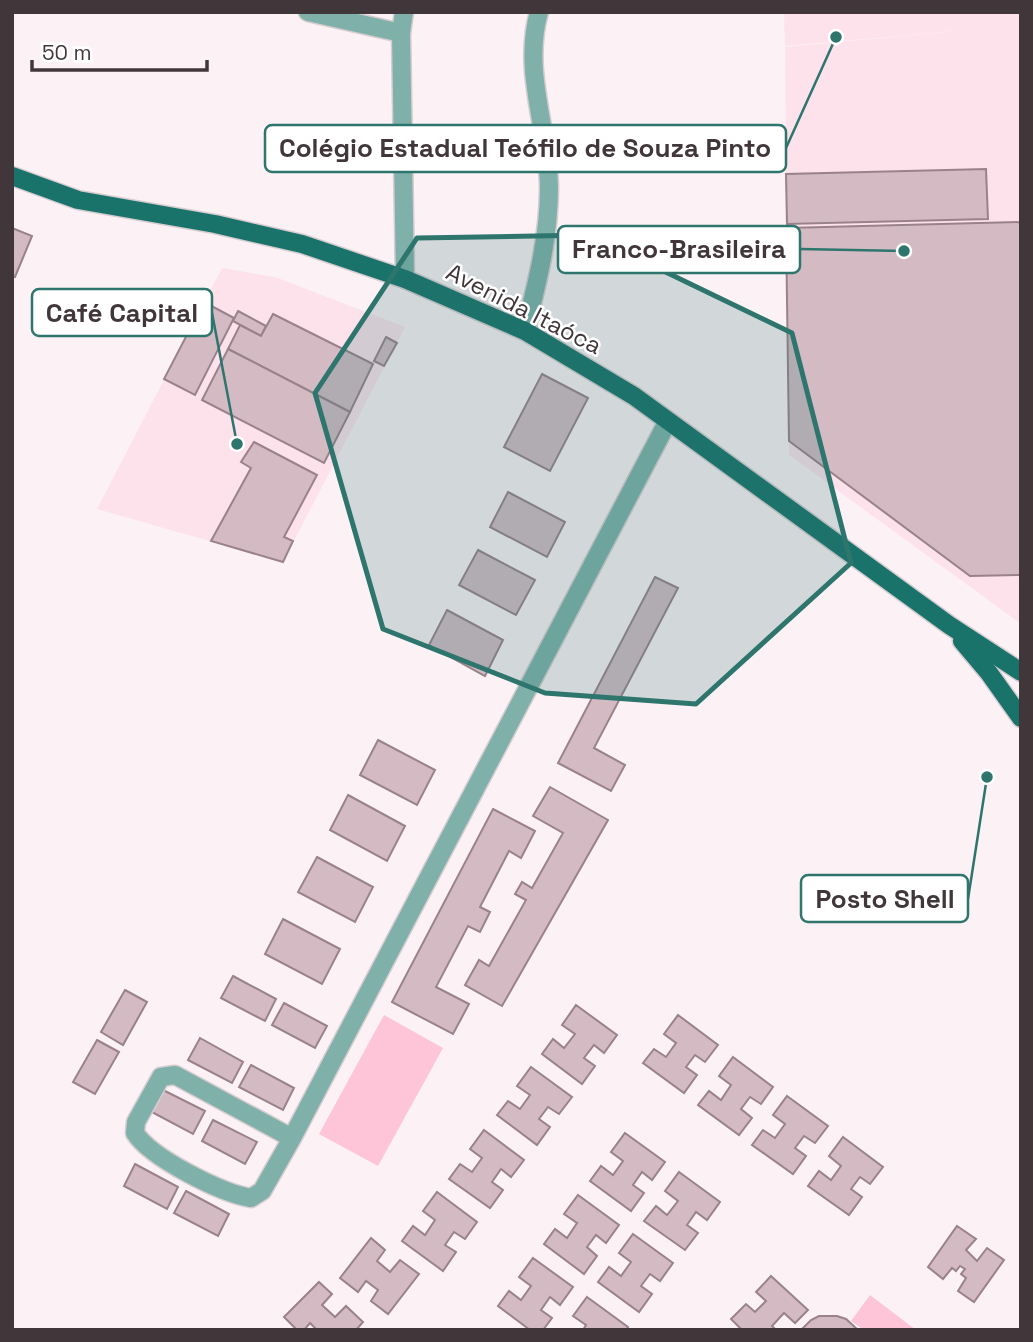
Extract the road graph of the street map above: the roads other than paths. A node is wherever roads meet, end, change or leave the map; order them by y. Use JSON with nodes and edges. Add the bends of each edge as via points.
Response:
{"nodes":[{"id":1,"x":308,"y":12,"type":"edge"},
{"id":2,"x":404,"y":12,"type":"edge"},
{"id":3,"x":539,"y":12,"type":"edge"},
{"id":4,"x":401,"y":33,"type":"junction"},
{"id":5,"x":12,"y":176,"type":"edge"},
{"id":6,"x":405,"y":279,"type":"junction"},
{"id":7,"x":525,"y":331,"type":"junction"},
{"id":8,"x":668,"y":421,"type":"junction"},
{"id":9,"x":949,"y":625,"type":"junction"},
{"id":10,"x":1021,"y":672,"type":"edge"},
{"id":11,"x":1021,"y":718,"type":"edge"},
{"id":12,"x":292,"y":1138,"type":"junction"}],
"edges":[{"from":1,"to":4,"type":"street"},
{"from":2,"to":4,"type":"street"},
{"from":3,"to":7,"type":"street","via":[[532,53],[549,187],[547,229]]},
{"from":4,"to":6,"type":"street"},
{"from":5,"to":6,"type":"main road","name":"Avenida Itaóca","via":[[78,200],[303,244]]},
{"from":6,"to":7,"type":"main road","name":"Avenida Itaóca"},
{"from":7,"to":8,"type":"main road","name":"Avenida Itaóca"},
{"from":8,"to":9,"type":"main road","name":"Avenida Itaóca"},
{"from":8,"to":12,"type":"street"},
{"from":9,"to":10,"type":"main road","name":"Avenida Itaóca"},
{"from":9,"to":11,"type":"main road","name":"Avenida Itaóca"},
{"from":12,"to":12,"type":"street","via":[[262,1191],[251,1198],[233,1195],[157,1156],[135,1133],[136,1122],[161,1077],[175,1075]]}]}
